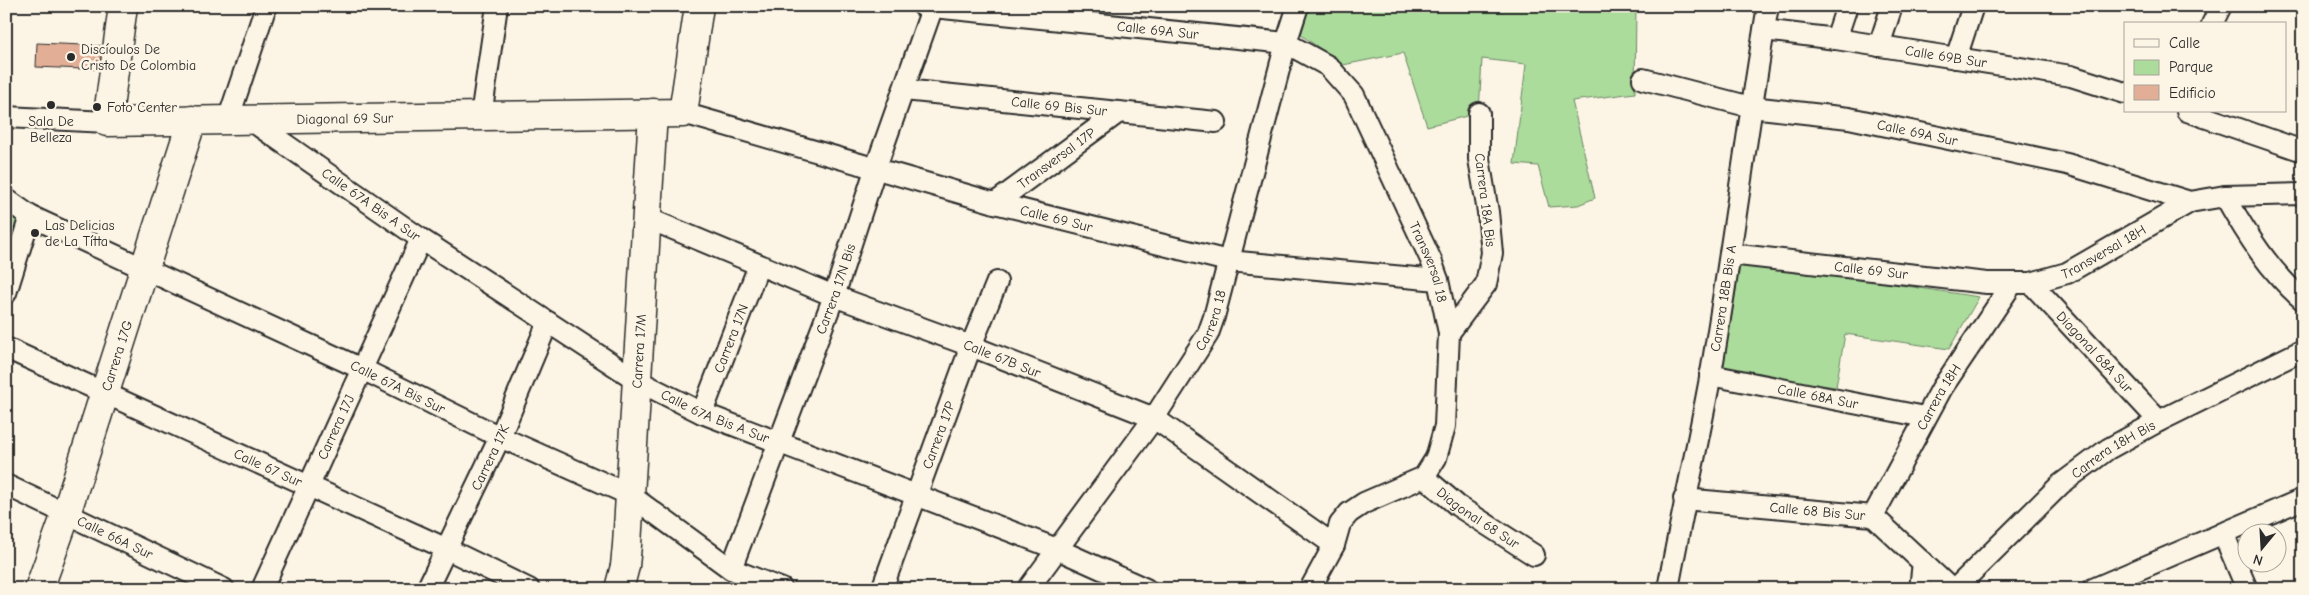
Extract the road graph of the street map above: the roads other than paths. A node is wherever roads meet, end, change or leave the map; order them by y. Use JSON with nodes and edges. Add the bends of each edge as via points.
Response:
{"nodes":[{"id":1,"x":123,"y":6,"type":"edge"},
{"id":2,"x":266,"y":6,"type":"edge"},
{"id":3,"x":497,"y":6,"type":"edge"},
{"id":4,"x":700,"y":6,"type":"edge"},
{"id":5,"x":1298,"y":6,"type":"edge"},
{"id":6,"x":1768,"y":6,"type":"edge"},
{"id":7,"x":1847,"y":6,"type":"edge"},
{"id":8,"x":1892,"y":6,"type":"edge"},
{"id":9,"x":1973,"y":6,"type":"edge"},
{"id":10,"x":2221,"y":6,"type":"edge"},
{"id":11,"x":930,"y":7,"type":"edge"},
{"id":12,"x":2213,"y":22,"type":"edge"},
{"id":13,"x":1764,"y":30,"type":"junction"},
{"id":14,"x":1836,"y":39,"type":"junction"},
{"id":15,"x":1286,"y":43,"type":"junction"},
{"id":16,"x":1879,"y":46,"type":"junction"},
{"id":17,"x":1956,"y":58,"type":"junction"},
{"id":18,"x":1328,"y":66,"type":"joint"},
{"id":19,"x":1643,"y":79,"type":"dead end"},
{"id":20,"x":904,"y":90,"type":"junction"},
{"id":21,"x":2124,"y":92,"type":"edge"},
{"id":22,"x":1751,"y":106,"type":"junction"},
{"id":23,"x":1119,"y":112,"type":"junction"},
{"id":24,"x":2190,"y":112,"type":"edge"},
{"id":25,"x":683,"y":113,"type":"junction"},
{"id":26,"x":1479,"y":113,"type":"dead end"},
{"id":27,"x":653,"y":114,"type":"junction"},
{"id":28,"x":481,"y":116,"type":"junction"},
{"id":29,"x":6,"y":117,"type":"edge"},
{"id":30,"x":192,"y":120,"type":"junction"},
{"id":31,"x":238,"y":120,"type":"junction"},
{"id":32,"x":107,"y":122,"type":"junction"},
{"id":33,"x":1216,"y":122,"type":"dead end"},
{"id":34,"x":2303,"y":151,"type":"edge"},
{"id":35,"x":876,"y":168,"type":"junction"},
{"id":36,"x":2303,"y":194,"type":"edge"},
{"id":37,"x":2225,"y":196,"type":"junction"},
{"id":38,"x":6,"y":198,"type":"edge"},
{"id":39,"x":2190,"y":202,"type":"junction"},
{"id":40,"x":995,"y":203,"type":"junction"},
{"id":41,"x":30,"y":216,"type":"junction"},
{"id":42,"x":647,"y":218,"type":"junction"},
{"id":43,"x":421,"y":239,"type":"junction"},
{"id":44,"x":1730,"y":254,"type":"junction"},
{"id":45,"x":1228,"y":261,"type":"junction"},
{"id":46,"x":759,"y":265,"type":"junction"},
{"id":47,"x":144,"y":270,"type":"junction"},
{"id":48,"x":1438,"y":280,"type":"junction"},
{"id":49,"x":997,"y":282,"type":"dead end"},
{"id":50,"x":8,"y":283,"type":"edge"},
{"id":51,"x":2022,"y":283,"type":"junction"},
{"id":52,"x":834,"y":296,"type":"junction"},
{"id":53,"x":2303,"y":300,"type":"edge"},
{"id":54,"x":548,"y":322,"type":"junction"},
{"id":55,"x":1449,"y":333,"type":"junction"},
{"id":56,"x":971,"y":346,"type":"junction"},
{"id":57,"x":6,"y":348,"type":"edge"},
{"id":58,"x":2303,"y":350,"type":"edge"},
{"id":59,"x":362,"y":368,"type":"junction"},
{"id":60,"x":1710,"y":375,"type":"junction"},
{"id":61,"x":638,"y":381,"type":"junction"},
{"id":62,"x":105,"y":393,"type":"junction"},
{"id":63,"x":702,"y":413,"type":"junction"},
{"id":64,"x":1925,"y":417,"type":"junction"},
{"id":65,"x":1154,"y":418,"type":"junction"},
{"id":66,"x":2159,"y":421,"type":"junction"},
{"id":67,"x":500,"y":437,"type":"junction"},
{"id":68,"x":778,"y":441,"type":"junction"},
{"id":69,"x":1424,"y":477,"type":"junction"},
{"id":70,"x":6,"y":485,"type":"edge"},
{"id":71,"x":308,"y":486,"type":"junction"},
{"id":72,"x":630,"y":495,"type":"junction"},
{"id":73,"x":916,"y":495,"type":"junction"},
{"id":74,"x":1684,"y":499,"type":"junction"},
{"id":75,"x":2303,"y":499,"type":"edge"},
{"id":76,"x":66,"y":514,"type":"junction"},
{"id":77,"x":1873,"y":516,"type":"junction"},
{"id":78,"x":2223,"y":533,"type":"junction"},
{"id":79,"x":1334,"y":545,"type":"junction"},
{"id":80,"x":447,"y":549,"type":"junction"},
{"id":81,"x":1057,"y":549,"type":"junction"},
{"id":82,"x":1534,"y":555,"type":"dead end"},
{"id":83,"x":1923,"y":562,"type":"junction"},
{"id":84,"x":731,"y":569,"type":"junction"},
{"id":85,"x":2118,"y":584,"type":"edge"},
{"id":86,"x":39,"y":589,"type":"edge"},
{"id":87,"x":224,"y":589,"type":"edge"},
{"id":88,"x":262,"y":589,"type":"edge"},
{"id":89,"x":427,"y":589,"type":"edge"},
{"id":90,"x":529,"y":589,"type":"edge"},
{"id":91,"x":619,"y":589,"type":"edge"},
{"id":92,"x":782,"y":589,"type":"edge"},
{"id":93,"x":882,"y":589,"type":"edge"},
{"id":94,"x":1028,"y":589,"type":"edge"},
{"id":95,"x":1146,"y":589,"type":"edge"},
{"id":96,"x":1310,"y":589,"type":"edge"},
{"id":97,"x":1668,"y":589,"type":"edge"},
{"id":98,"x":1920,"y":589,"type":"edge"},
{"id":99,"x":1953,"y":589,"type":"edge"},
{"id":100,"x":2093,"y":589,"type":"edge"},
{"id":101,"x":2247,"y":589,"type":"edge"}],
"edges":[{"from":1,"to":32,"type":"street"},
{"from":2,"to":31,"type":"street"},
{"from":3,"to":28,"type":"street"},
{"from":4,"to":25,"type":"street"},
{"from":5,"to":15,"type":"street","name":"Carrera 18"},
{"from":6,"to":13,"type":"street","name":"Carrera 18B Bis A"},
{"from":7,"to":14,"type":"street"},
{"from":8,"to":16,"type":"street"},
{"from":9,"to":17,"type":"street"},
{"from":10,"to":12,"type":"street"},
{"from":11,"to":15,"type":"street","name":"Calle 69A Sur"},
{"from":11,"to":20,"type":"street","name":"Carrera 17N Bis"},
{"from":13,"to":14,"type":"street","name":"Calle 69B Sur"},
{"from":13,"to":22,"type":"street","name":"Carrera 18B Bis A"},
{"from":14,"to":16,"type":"street","name":"Calle 69B Sur"},
{"from":15,"to":18,"type":"street","name":"Calle 69A Sur"},
{"from":15,"to":45,"type":"street","name":"Carrera 18"},
{"from":16,"to":17,"type":"street","name":"Calle 69B Sur"},
{"from":17,"to":21,"type":"street","name":"Calle 69B Sur","via":[[2071,76]]},
{"from":18,"to":48,"type":"street","name":"Transversal 18","via":[[1346,83],[1362,108]]},
{"from":19,"to":22,"type":"street","name":"Calle 69A Sur"},
{"from":20,"to":23,"type":"street","name":"Calle 69 Bis Sur"},
{"from":20,"to":35,"type":"street","name":"Carrera 17N Bis"},
{"from":22,"to":39,"type":"street","name":"Calle 69A Sur","via":[[1849,118],[2068,164]]},
{"from":22,"to":44,"type":"street","name":"Carrera 18B Bis A"},
{"from":23,"to":33,"type":"street","name":"Calle 69 Bis Sur"},
{"from":23,"to":40,"type":"street","name":"Transversal 17P"},
{"from":24,"to":34,"type":"street"},
{"from":25,"to":27,"type":"street","name":"Diagonal 69 Sur"},
{"from":25,"to":35,"type":"street","name":"Calle 69 Sur"},
{"from":26,"to":55,"type":"street","name":"Carrera 18A Bis","via":[[1479,160],[1492,253],[1486,284]]},
{"from":27,"to":28,"type":"street","name":"Diagonal 69 Sur"},
{"from":27,"to":42,"type":"street","name":"Carrera 17M"},
{"from":28,"to":31,"type":"street","name":"Diagonal 69 Sur"},
{"from":29,"to":32,"type":"street","name":"Diagonal 69 Sur"},
{"from":30,"to":31,"type":"street","name":"Diagonal 69 Sur"},
{"from":30,"to":32,"type":"street","name":"Diagonal 69 Sur"},
{"from":30,"to":47,"type":"street","name":"Carrera 17G"},
{"from":31,"to":43,"type":"street","name":"Calle 67A Bis A Sur"},
{"from":35,"to":40,"type":"street","name":"Calle 69 Sur"},
{"from":35,"to":52,"type":"street","name":"Carrera 17N Bis"},
{"from":36,"to":37,"type":"street"},
{"from":37,"to":39,"type":"street"},
{"from":37,"to":53,"type":"street","via":[[2254,245],[2281,281]]},
{"from":38,"to":41,"type":"street","name":"Calle 67A Bis Sur"},
{"from":39,"to":51,"type":"street","name":"Transversal 18H","via":[[2067,273]]},
{"from":40,"to":45,"type":"street","name":"Calle 69 Sur"},
{"from":41,"to":47,"type":"street","name":"Calle 67A Bis Sur"},
{"from":41,"to":50,"type":"street"},
{"from":42,"to":46,"type":"street","name":"Calle 67B Sur"},
{"from":42,"to":61,"type":"street","name":"Carrera 17M"},
{"from":43,"to":54,"type":"street","name":"Calle 67A Bis A Sur"},
{"from":43,"to":59,"type":"street","name":"Carrera 17J"},
{"from":44,"to":51,"type":"street","name":"Calle 69 Sur","via":[[1986,283]]},
{"from":44,"to":60,"type":"street","name":"Carrera 18B Bis A"},
{"from":45,"to":48,"type":"street","name":"Calle 69 Sur"},
{"from":45,"to":65,"type":"street","name":"Carrera 18","via":[[1208,334]]},
{"from":46,"to":52,"type":"street","name":"Calle 67B Sur"},
{"from":46,"to":63,"type":"street","name":"Carrera 17N"},
{"from":47,"to":59,"type":"street","name":"Calle 67A Bis Sur"},
{"from":47,"to":62,"type":"street","name":"Carrera 17G"},
{"from":48,"to":55,"type":"street","name":"Transversal 18"},
{"from":49,"to":56,"type":"street","name":"Carrera 17P"},
{"from":51,"to":64,"type":"street","name":"Carrera 18H","via":[[1942,388]]},
{"from":51,"to":66,"type":"street","name":"Diagonal 68A Sur"},
{"from":52,"to":56,"type":"street","name":"Calle 67B Sur"},
{"from":52,"to":68,"type":"street","name":"Carrera 17N Bis"},
{"from":54,"to":61,"type":"street","name":"Calle 67A Bis A Sur"},
{"from":54,"to":67,"type":"street","name":"Carrera 17K"},
{"from":55,"to":69,"type":"street","name":"Transversal 18","via":[[1444,426],[1436,458]]},
{"from":56,"to":65,"type":"street","name":"Calle 67B Sur"},
{"from":56,"to":73,"type":"street","name":"Carrera 17P"},
{"from":57,"to":62,"type":"street","name":"Calle 67 Sur"},
{"from":58,"to":66,"type":"street","name":"Carrera 18H Bis"},
{"from":59,"to":67,"type":"street","name":"Calle 67A Bis Sur"},
{"from":59,"to":71,"type":"street","name":"Carrera 17J"},
{"from":60,"to":64,"type":"street","name":"Calle 68A Sur"},
{"from":60,"to":74,"type":"street","name":"Carrera 18B Bis A"},
{"from":61,"to":63,"type":"street","name":"Calle 67A Bis A Sur"},
{"from":61,"to":72,"type":"street","name":"Carrera 17M"},
{"from":62,"to":71,"type":"street","name":"Calle 67 Sur"},
{"from":62,"to":76,"type":"street","name":"Carrera 17G"},
{"from":63,"to":68,"type":"street","name":"Calle 67A Bis A Sur"},
{"from":64,"to":77,"type":"street","name":"Carrera 18H"},
{"from":65,"to":79,"type":"street","name":"Calle 67B Sur"},
{"from":65,"to":81,"type":"street","name":"Carrera 18"},
{"from":66,"to":99,"type":"street","name":"Carrera 18H Bis","via":[[2084,466]]},
{"from":67,"to":72,"type":"street","name":"Calle 67A Bis Sur"},
{"from":67,"to":80,"type":"street","name":"Carrera 17K"},
{"from":68,"to":73,"type":"street","name":"Calle 67A Bis A Sur"},
{"from":68,"to":84,"type":"street","name":"Carrera 17N Bis"},
{"from":69,"to":79,"type":"street","via":[[1364,503],[1349,513],[1340,524]]},
{"from":69,"to":82,"type":"street","name":"Diagonal 68 Sur","via":[[1458,506]]},
{"from":70,"to":76,"type":"street","name":"Calle 66A Sur"},
{"from":71,"to":80,"type":"street","name":"Calle 67 Sur"},
{"from":71,"to":88,"type":"street","name":"Carrera 17J"},
{"from":72,"to":84,"type":"street","name":"Calle 67A Bis Sur"},
{"from":72,"to":91,"type":"street","name":"Carrera 17M","via":[[626,566]]},
{"from":73,"to":81,"type":"street","name":"Calle 67A Bis A Sur"},
{"from":73,"to":93,"type":"street","name":"Carrera 17P"},
{"from":74,"to":77,"type":"street","name":"Calle 68 Bis Sur"},
{"from":74,"to":97,"type":"street","name":"Carrera 18B Bis A"},
{"from":75,"to":78,"type":"street"},
{"from":76,"to":86,"type":"street","name":"Carrera 17G"},
{"from":76,"to":87,"type":"street","name":"Calle 66A Sur"},
{"from":77,"to":83,"type":"street","name":"Calle 68 Bis Sur"},
{"from":78,"to":85,"type":"street"},
{"from":78,"to":101,"type":"street"},
{"from":79,"to":96,"type":"street"},
{"from":80,"to":89,"type":"street","name":"Carrera 17K"},
{"from":80,"to":90,"type":"street","name":"Calle 67 Sur"},
{"from":81,"to":94,"type":"street","name":"Carrera 18"},
{"from":81,"to":95,"type":"street","name":"Calle 67A Bis A Sur"},
{"from":83,"to":98,"type":"street"},
{"from":83,"to":99,"type":"street","name":"Calle 68 Bis Sur"},
{"from":84,"to":92,"type":"street","name":"Calle 67A Bis Sur"},
{"from":85,"to":100,"type":"street"}]}
